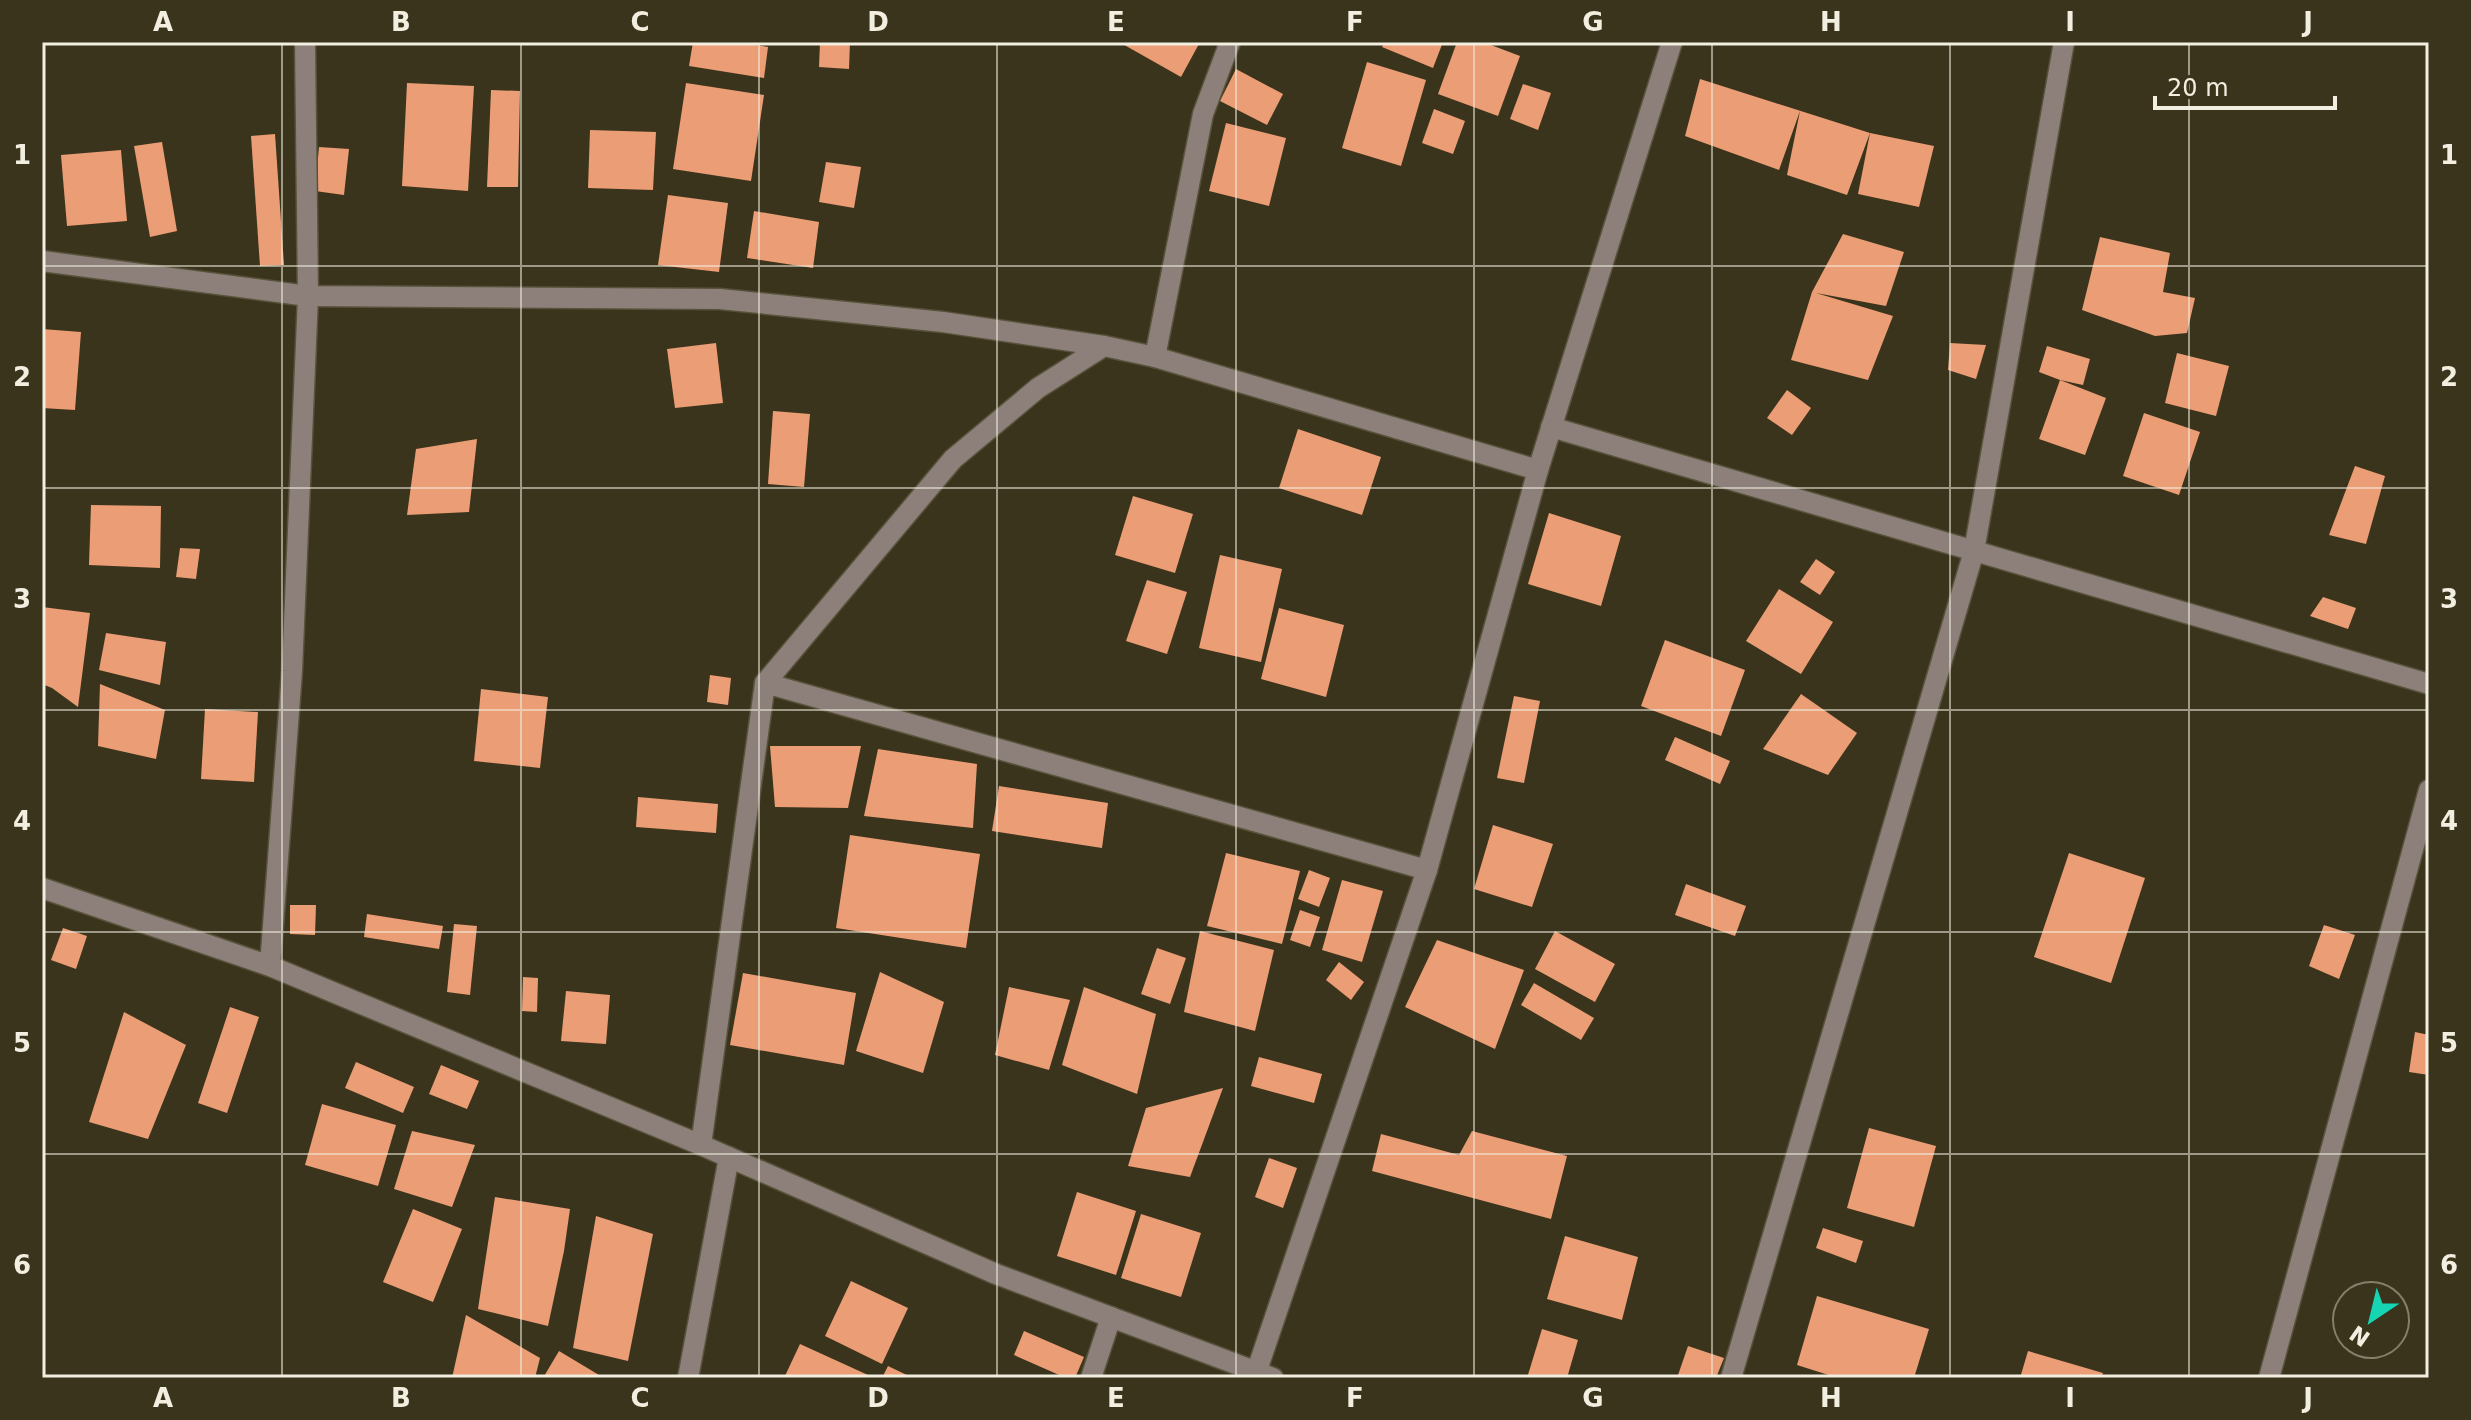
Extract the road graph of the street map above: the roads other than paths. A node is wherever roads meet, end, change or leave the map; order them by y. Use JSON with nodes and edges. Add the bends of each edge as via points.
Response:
{"nodes":[{"id":1,"x":305,"y":42,"type":"edge"},
{"id":2,"x":1230,"y":42,"type":"edge"},
{"id":3,"x":1672,"y":42,"type":"edge"},
{"id":4,"x":2064,"y":42,"type":"edge"},
{"id":5,"x":42,"y":261,"type":"edge"},
{"id":6,"x":308,"y":296,"type":"junction"},
{"id":7,"x":1104,"y":346,"type":"junction"},
{"id":8,"x":1155,"y":357,"type":"junction"},
{"id":9,"x":1551,"y":427,"type":"junction"},
{"id":10,"x":1538,"y":470,"type":"junction"},
{"id":11,"x":1974,"y":551,"type":"junction"},
{"id":12,"x":765,"y":683,"type":"junction"},
{"id":13,"x":2429,"y":684,"type":"edge"},
{"id":14,"x":2429,"y":790,"type":"edge"},
{"id":15,"x":1427,"y":870,"type":"junction"},
{"id":16,"x":42,"y":888,"type":"edge"},
{"id":17,"x":270,"y":966,"type":"junction"},
{"id":18,"x":701,"y":1145,"type":"junction"},
{"id":19,"x":729,"y":1157,"type":"junction"},
{"id":20,"x":1111,"y":1317,"type":"junction"},
{"id":21,"x":1264,"y":1375,"type":"edge"},
{"id":22,"x":688,"y":1378,"type":"edge"},
{"id":23,"x":1091,"y":1378,"type":"edge"},
{"id":24,"x":1731,"y":1378,"type":"edge"},
{"id":25,"x":2269,"y":1378,"type":"edge"}],
"edges":[{"from":1,"to":6,"type":"street"},
{"from":2,"to":8,"type":"street","via":[[1203,114]]},
{"from":3,"to":9,"type":"street"},
{"from":4,"to":11,"type":"street"},
{"from":5,"to":6,"type":"street"},
{"from":6,"to":7,"type":"street","via":[[720,299],[943,322]]},
{"from":6,"to":17,"type":"street","via":[[292,671]]},
{"from":7,"to":8,"type":"street"},
{"from":7,"to":12,"type":"street","via":[[1038,388],[953,459]]},
{"from":8,"to":10,"type":"street"},
{"from":9,"to":10,"type":"street"},
{"from":9,"to":11,"type":"street"},
{"from":10,"to":15,"type":"street"},
{"from":11,"to":13,"type":"street"},
{"from":11,"to":24,"type":"street"},
{"from":12,"to":15,"type":"street"},
{"from":12,"to":18,"type":"street"},
{"from":14,"to":25,"type":"street"},
{"from":15,"to":21,"type":"street"},
{"from":16,"to":17,"type":"street"},
{"from":17,"to":18,"type":"street"},
{"from":18,"to":19,"type":"street"},
{"from":19,"to":20,"type":"street","via":[[996,1274]]},
{"from":19,"to":22,"type":"street"},
{"from":20,"to":21,"type":"street"},
{"from":20,"to":23,"type":"street"}]}
